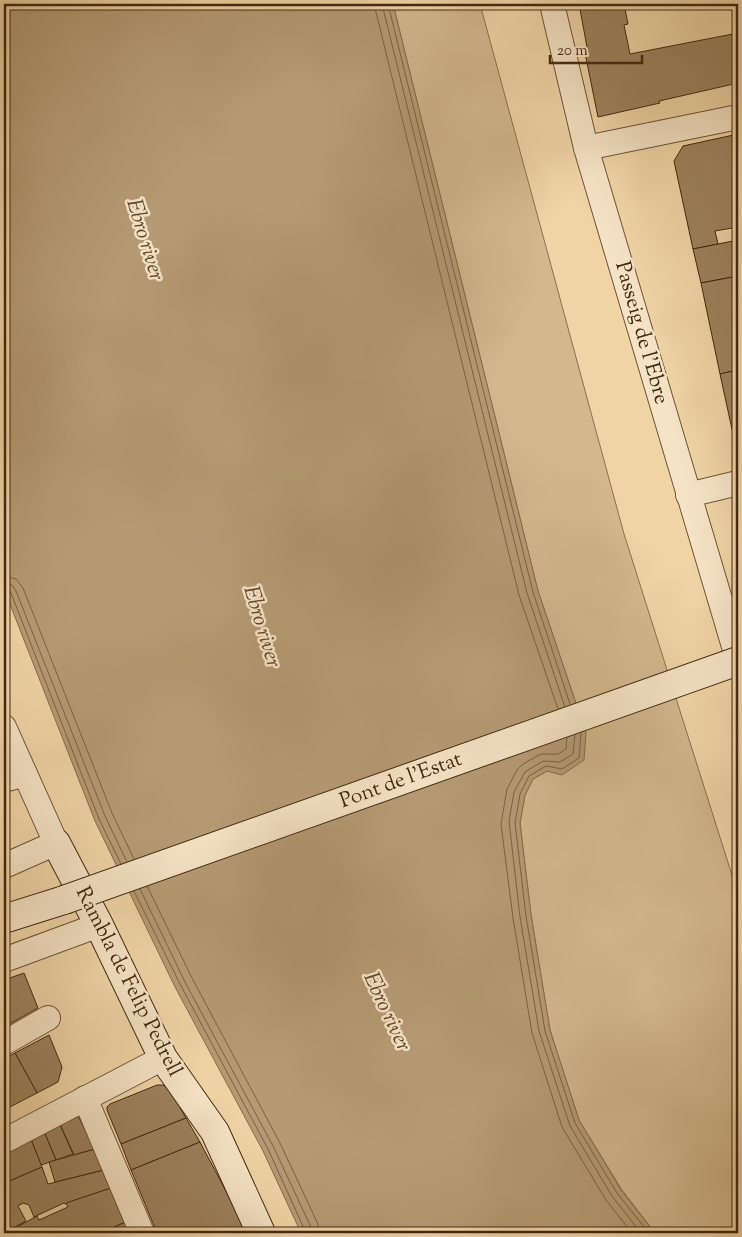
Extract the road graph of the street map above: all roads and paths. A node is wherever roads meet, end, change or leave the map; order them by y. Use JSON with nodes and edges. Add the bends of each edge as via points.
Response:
{"nodes":[{"id":1,"x":552,"y":4,"type":"edge"},
{"id":2,"x":738,"y":116,"type":"edge"},
{"id":3,"x":586,"y":148,"type":"junction"},
{"id":4,"x":738,"y":483,"type":"edge"},
{"id":5,"x":688,"y":495,"type":"junction"},
{"id":6,"x":738,"y":661,"type":"edge"},
{"id":7,"x":4,"y":727,"type":"edge"},
{"id":8,"x":14,"y":777,"type":"edge"},
{"id":9,"x":56,"y":843,"type":"junction"},
{"id":10,"x":4,"y":866,"type":"edge"},
{"id":11,"x":4,"y":919,"type":"edge"},
{"id":12,"x":99,"y":925,"type":"junction"},
{"id":13,"x":4,"y":960,"type":"edge"},
{"id":14,"x":48,"y":1018,"type":"dead end"},
{"id":15,"x":4,"y":1043,"type":"edge"},
{"id":16,"x":163,"y":1058,"type":"junction"},
{"id":17,"x":85,"y":1098,"type":"junction"},
{"id":18,"x":4,"y":1141,"type":"edge"},
{"id":19,"x":142,"y":1233,"type":"edge"},
{"id":20,"x":261,"y":1233,"type":"edge"}],
"edges":[{"from":1,"to":3,"type":"street","name":"Passeig de l'Ebre"},
{"from":2,"to":3,"type":"street"},
{"from":3,"to":5,"type":"street","name":"Passeig de l'Ebre"},
{"from":4,"to":5,"type":"street"},
{"from":5,"to":6,"type":"street","name":"Passeig de l'Ebre"},
{"from":6,"to":11,"type":"street","name":"Pont de l'Estat","bridge":true},
{"from":7,"to":8,"type":"street","name":"Rambla de Felip Pedrell"},
{"from":8,"to":9,"type":"street","name":"Rambla de Felip Pedrell"},
{"from":9,"to":10,"type":"street"},
{"from":9,"to":12,"type":"street","name":"Rambla de Felip Pedrell"},
{"from":12,"to":13,"type":"street"},
{"from":12,"to":16,"type":"street","name":"Rambla de Felip Pedrell"},
{"from":14,"to":15,"type":"street"},
{"from":16,"to":17,"type":"street"},
{"from":16,"to":20,"type":"street","name":"Rambla de Felip Pedrell","via":[[215,1132]]},
{"from":17,"to":18,"type":"street"},
{"from":17,"to":19,"type":"street"}]}
